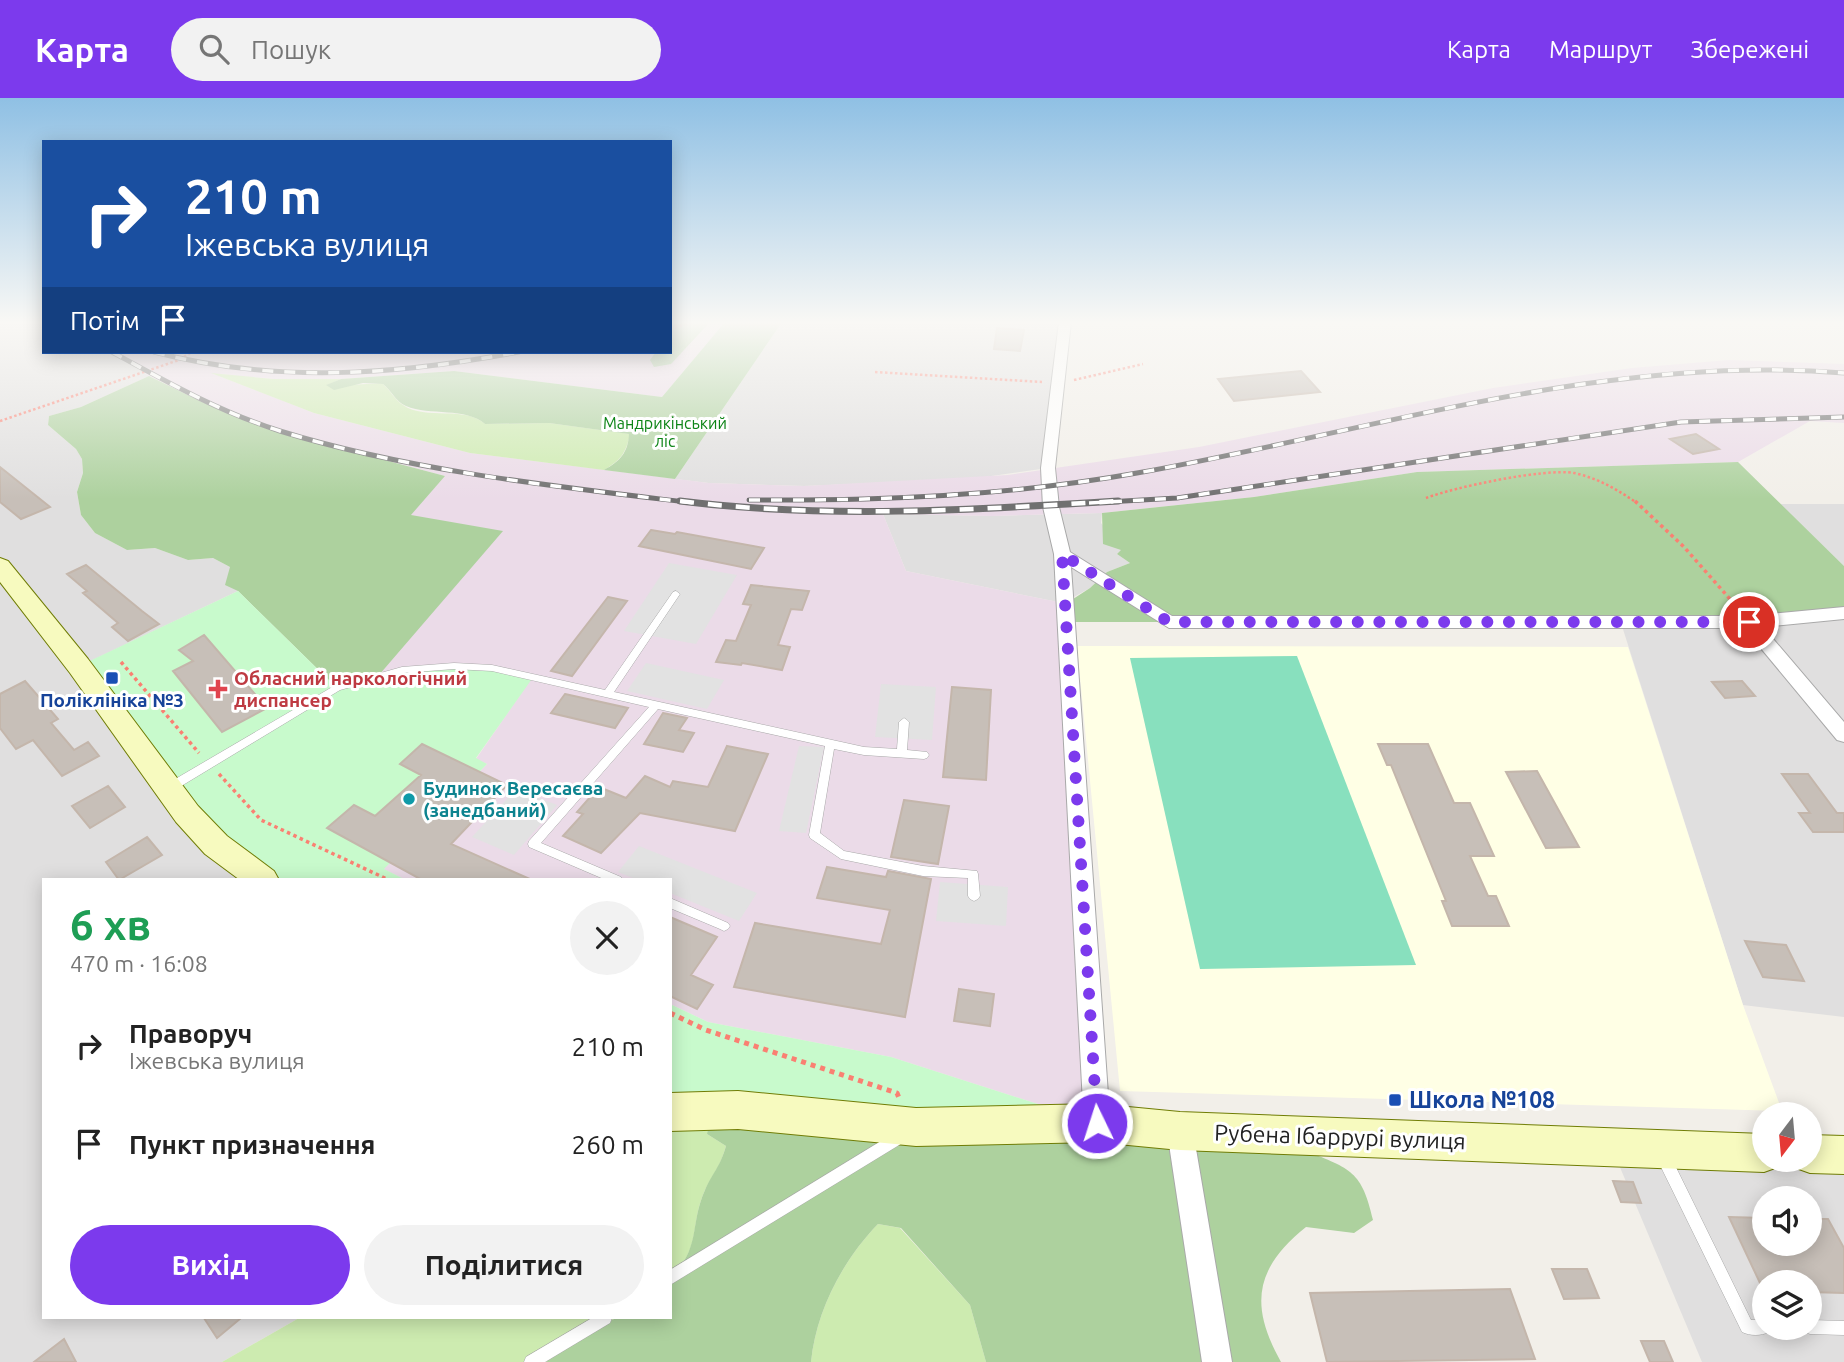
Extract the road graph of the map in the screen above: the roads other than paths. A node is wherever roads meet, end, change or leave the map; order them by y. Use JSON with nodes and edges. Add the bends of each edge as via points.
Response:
{"nodes":[{"id":1,"x":1058,"y":381,"type":"edge"},
{"id":2,"x":1062,"y":554,"type":"junction"},
{"id":3,"x":0,"y":566,"type":"edge"},
{"id":4,"x":676,"y":594,"type":"dead end"},
{"id":5,"x":1844,"y":613,"type":"edge"},
{"id":6,"x":1749,"y":622,"type":"junction"},
{"id":7,"x":608,"y":693,"type":"junction"},
{"id":8,"x":657,"y":705,"type":"junction"},
{"id":9,"x":904,"y":722,"type":"dead end"},
{"id":10,"x":1844,"y":735,"type":"edge"},
{"id":11,"x":830,"y":744,"type":"junction"},
{"id":12,"x":902,"y":753,"type":"junction"},
{"id":13,"x":924,"y":755,"type":"dead end"},
{"id":14,"x":167,"y":789,"type":"junction"},
{"id":15,"x":260,"y":878,"type":"edge"},
{"id":16,"x":612,"y":878,"type":"edge"},
{"id":17,"x":974,"y":896,"type":"dead end"},
{"id":18,"x":672,"y":904,"type":"edge"},
{"id":19,"x":724,"y":926,"type":"dead end"},
{"id":20,"x":672,"y":1112,"type":"edge"},
{"id":21,"x":1097,"y":1123,"type":"junction"},
{"id":22,"x":916,"y":1127,"type":"junction"},
{"id":23,"x":1180,"y":1131,"type":"junction"},
{"id":24,"x":1659,"y":1148,"type":"junction"},
{"id":25,"x":1752,"y":1152,"type":"edge"},
{"id":26,"x":1822,"y":1154,"type":"edge"},
{"id":27,"x":1844,"y":1155,"type":"edge"},
{"id":28,"x":672,"y":1277,"type":"edge"},
{"id":29,"x":603,"y":1319,"type":"edge"},
{"id":30,"x":1752,"y":1327,"type":"edge"},
{"id":31,"x":1822,"y":1327,"type":"edge"},
{"id":32,"x":1844,"y":1328,"type":"edge"},
{"id":33,"x":531,"y":1362,"type":"edge"},
{"id":34,"x":1217,"y":1362,"type":"edge"}],
"edges":[{"from":1,"to":2,"type":"street","via":[[1048,468]]},
{"from":2,"to":6,"type":"street","via":[[1169,622]]},
{"from":2,"to":21,"type":"street"},
{"from":3,"to":14,"type":"main road"},
{"from":4,"to":7,"type":"lane"},
{"from":5,"to":6,"type":"street"},
{"from":6,"to":10,"type":"street"},
{"from":7,"to":8,"type":"lane"},
{"from":7,"to":14,"type":"lane","via":[[492,668],[402,670],[337,688]]},
{"from":8,"to":11,"type":"lane"},
{"from":8,"to":16,"type":"lane","via":[[533,844]]},
{"from":9,"to":12,"type":"lane"},
{"from":11,"to":12,"type":"lane"},
{"from":11,"to":17,"type":"lane","via":[[814,835],[841,855],[923,871],[974,874]]},
{"from":12,"to":13,"type":"lane"},
{"from":14,"to":15,"type":"main road","via":[[216,845]]},
{"from":18,"to":19,"type":"lane"},
{"from":20,"to":22,"type":"main road","name":"Рубена Ібаррурі вулиця","via":[[738,1110]]},
{"from":21,"to":22,"type":"main road","name":"Рубена Ібаррурі вулиця"},
{"from":21,"to":23,"type":"main road","name":"Рубена Ібаррурі вулиця"},
{"from":22,"to":28,"type":"lane"},
{"from":23,"to":24,"type":"main road","name":"Рубена Ібаррурі вулиця"},
{"from":23,"to":34,"type":"street"},
{"from":24,"to":25,"type":"main road","name":"Рубена Ібаррурі вулиця"},
{"from":24,"to":30,"type":"lane","via":[[1747,1327]]},
{"from":26,"to":27,"type":"main road"},
{"from":29,"to":33,"type":"lane"},
{"from":31,"to":32,"type":"lane"}]}
